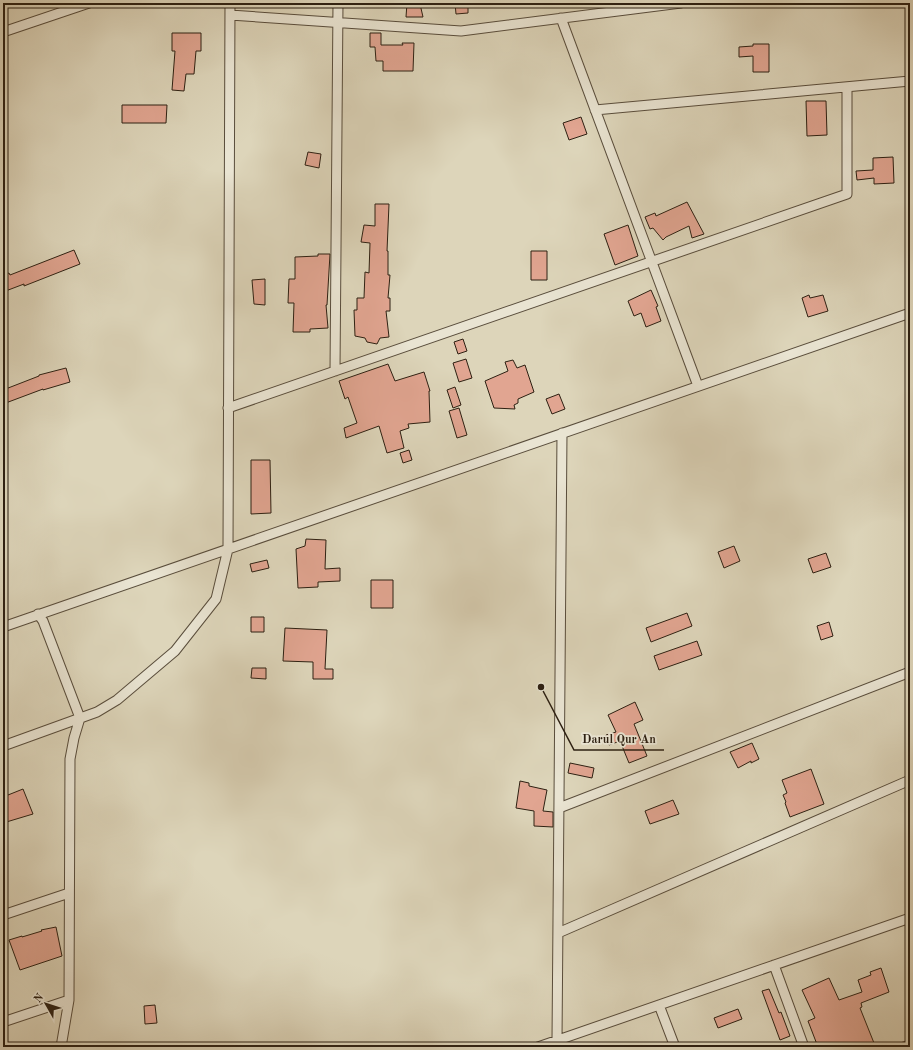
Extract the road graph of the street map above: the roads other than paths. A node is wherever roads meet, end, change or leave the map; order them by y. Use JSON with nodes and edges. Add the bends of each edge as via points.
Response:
{"nodes":[{"id":1,"x":89,"y":3,"type":"edge"},
{"id":2,"x":230,"y":3,"type":"edge"},
{"id":3,"x":338,"y":3,"type":"edge"},
{"id":4,"x":681,"y":3,"type":"edge"},
{"id":5,"x":230,"y":15,"type":"junction"},
{"id":6,"x":561,"y":18,"type":"junction"},
{"id":7,"x":338,"y":22,"type":"junction"},
{"id":8,"x":3,"y":32,"type":"edge"},
{"id":9,"x":910,"y":81,"type":"edge"},
{"id":10,"x":847,"y":87,"type":"junction"},
{"id":11,"x":595,"y":110,"type":"junction"},
{"id":12,"x":652,"y":262,"type":"junction"},
{"id":13,"x":910,"y":313,"type":"edge"},
{"id":14,"x":335,"y":371,"type":"junction"},
{"id":15,"x":698,"y":386,"type":"junction"},
{"id":16,"x":228,"y":408,"type":"junction"},
{"id":17,"x":562,"y":433,"type":"junction"},
{"id":18,"x":228,"y":549,"type":"junction"},
{"id":19,"x":38,"y":614,"type":"junction"},
{"id":20,"x":3,"y":627,"type":"edge"},
{"id":21,"x":910,"y":672,"type":"edge"},
{"id":22,"x":80,"y":718,"type":"junction"},
{"id":23,"x":3,"y":746,"type":"edge"},
{"id":24,"x":910,"y":780,"type":"edge"},
{"id":25,"x":559,"y":808,"type":"junction"},
{"id":26,"x":69,"y":893,"type":"junction"},
{"id":27,"x":3,"y":916,"type":"edge"},
{"id":28,"x":910,"y":918,"type":"edge"},
{"id":29,"x":558,"y":933,"type":"junction"},
{"id":30,"x":774,"y":965,"type":"junction"},
{"id":31,"x":69,"y":1000,"type":"junction"},
{"id":32,"x":659,"y":1005,"type":"junction"},
{"id":33,"x":3,"y":1022,"type":"edge"},
{"id":34,"x":557,"y":1040,"type":"junction"},
{"id":35,"x":910,"y":1045,"type":"edge"},
{"id":36,"x":542,"y":1046,"type":"edge"},
{"id":37,"x":61,"y":1047,"type":"edge"},
{"id":38,"x":675,"y":1047,"type":"edge"},
{"id":39,"x":804,"y":1047,"type":"edge"},
{"id":40,"x":904,"y":1047,"type":"edge"}],
"edges":[{"from":1,"to":8,"type":"street"},
{"from":2,"to":5,"type":"street"},
{"from":3,"to":7,"type":"street"},
{"from":4,"to":6,"type":"street"},
{"from":5,"to":7,"type":"street"},
{"from":5,"to":16,"type":"street"},
{"from":6,"to":7,"type":"street","via":[[462,31]]},
{"from":6,"to":11,"type":"street"},
{"from":7,"to":14,"type":"street"},
{"from":9,"to":10,"type":"street"},
{"from":10,"to":11,"type":"street"},
{"from":10,"to":12,"type":"street","via":[[847,194]]},
{"from":11,"to":12,"type":"street"},
{"from":12,"to":14,"type":"street"},
{"from":12,"to":15,"type":"street"},
{"from":13,"to":15,"type":"street"},
{"from":14,"to":16,"type":"street"},
{"from":15,"to":17,"type":"street"},
{"from":16,"to":18,"type":"street"},
{"from":17,"to":18,"type":"street"},
{"from":17,"to":25,"type":"street"},
{"from":18,"to":19,"type":"street"},
{"from":18,"to":22,"type":"street","via":[[216,599],[175,651],[117,700],[97,712]]},
{"from":19,"to":20,"type":"street"},
{"from":19,"to":22,"type":"street","via":[[43,621]]},
{"from":21,"to":25,"type":"street"},
{"from":22,"to":23,"type":"street"},
{"from":22,"to":26,"type":"street","via":[[70,759]]},
{"from":24,"to":29,"type":"street"},
{"from":25,"to":29,"type":"street"},
{"from":26,"to":27,"type":"street"},
{"from":26,"to":31,"type":"street"},
{"from":28,"to":30,"type":"street"},
{"from":29,"to":34,"type":"street"},
{"from":30,"to":32,"type":"street"},
{"from":30,"to":39,"type":"street"},
{"from":31,"to":33,"type":"street"},
{"from":31,"to":37,"type":"street"},
{"from":32,"to":34,"type":"street"},
{"from":32,"to":38,"type":"street"},
{"from":34,"to":36,"type":"street"},
{"from":35,"to":40,"type":"street"}]}
